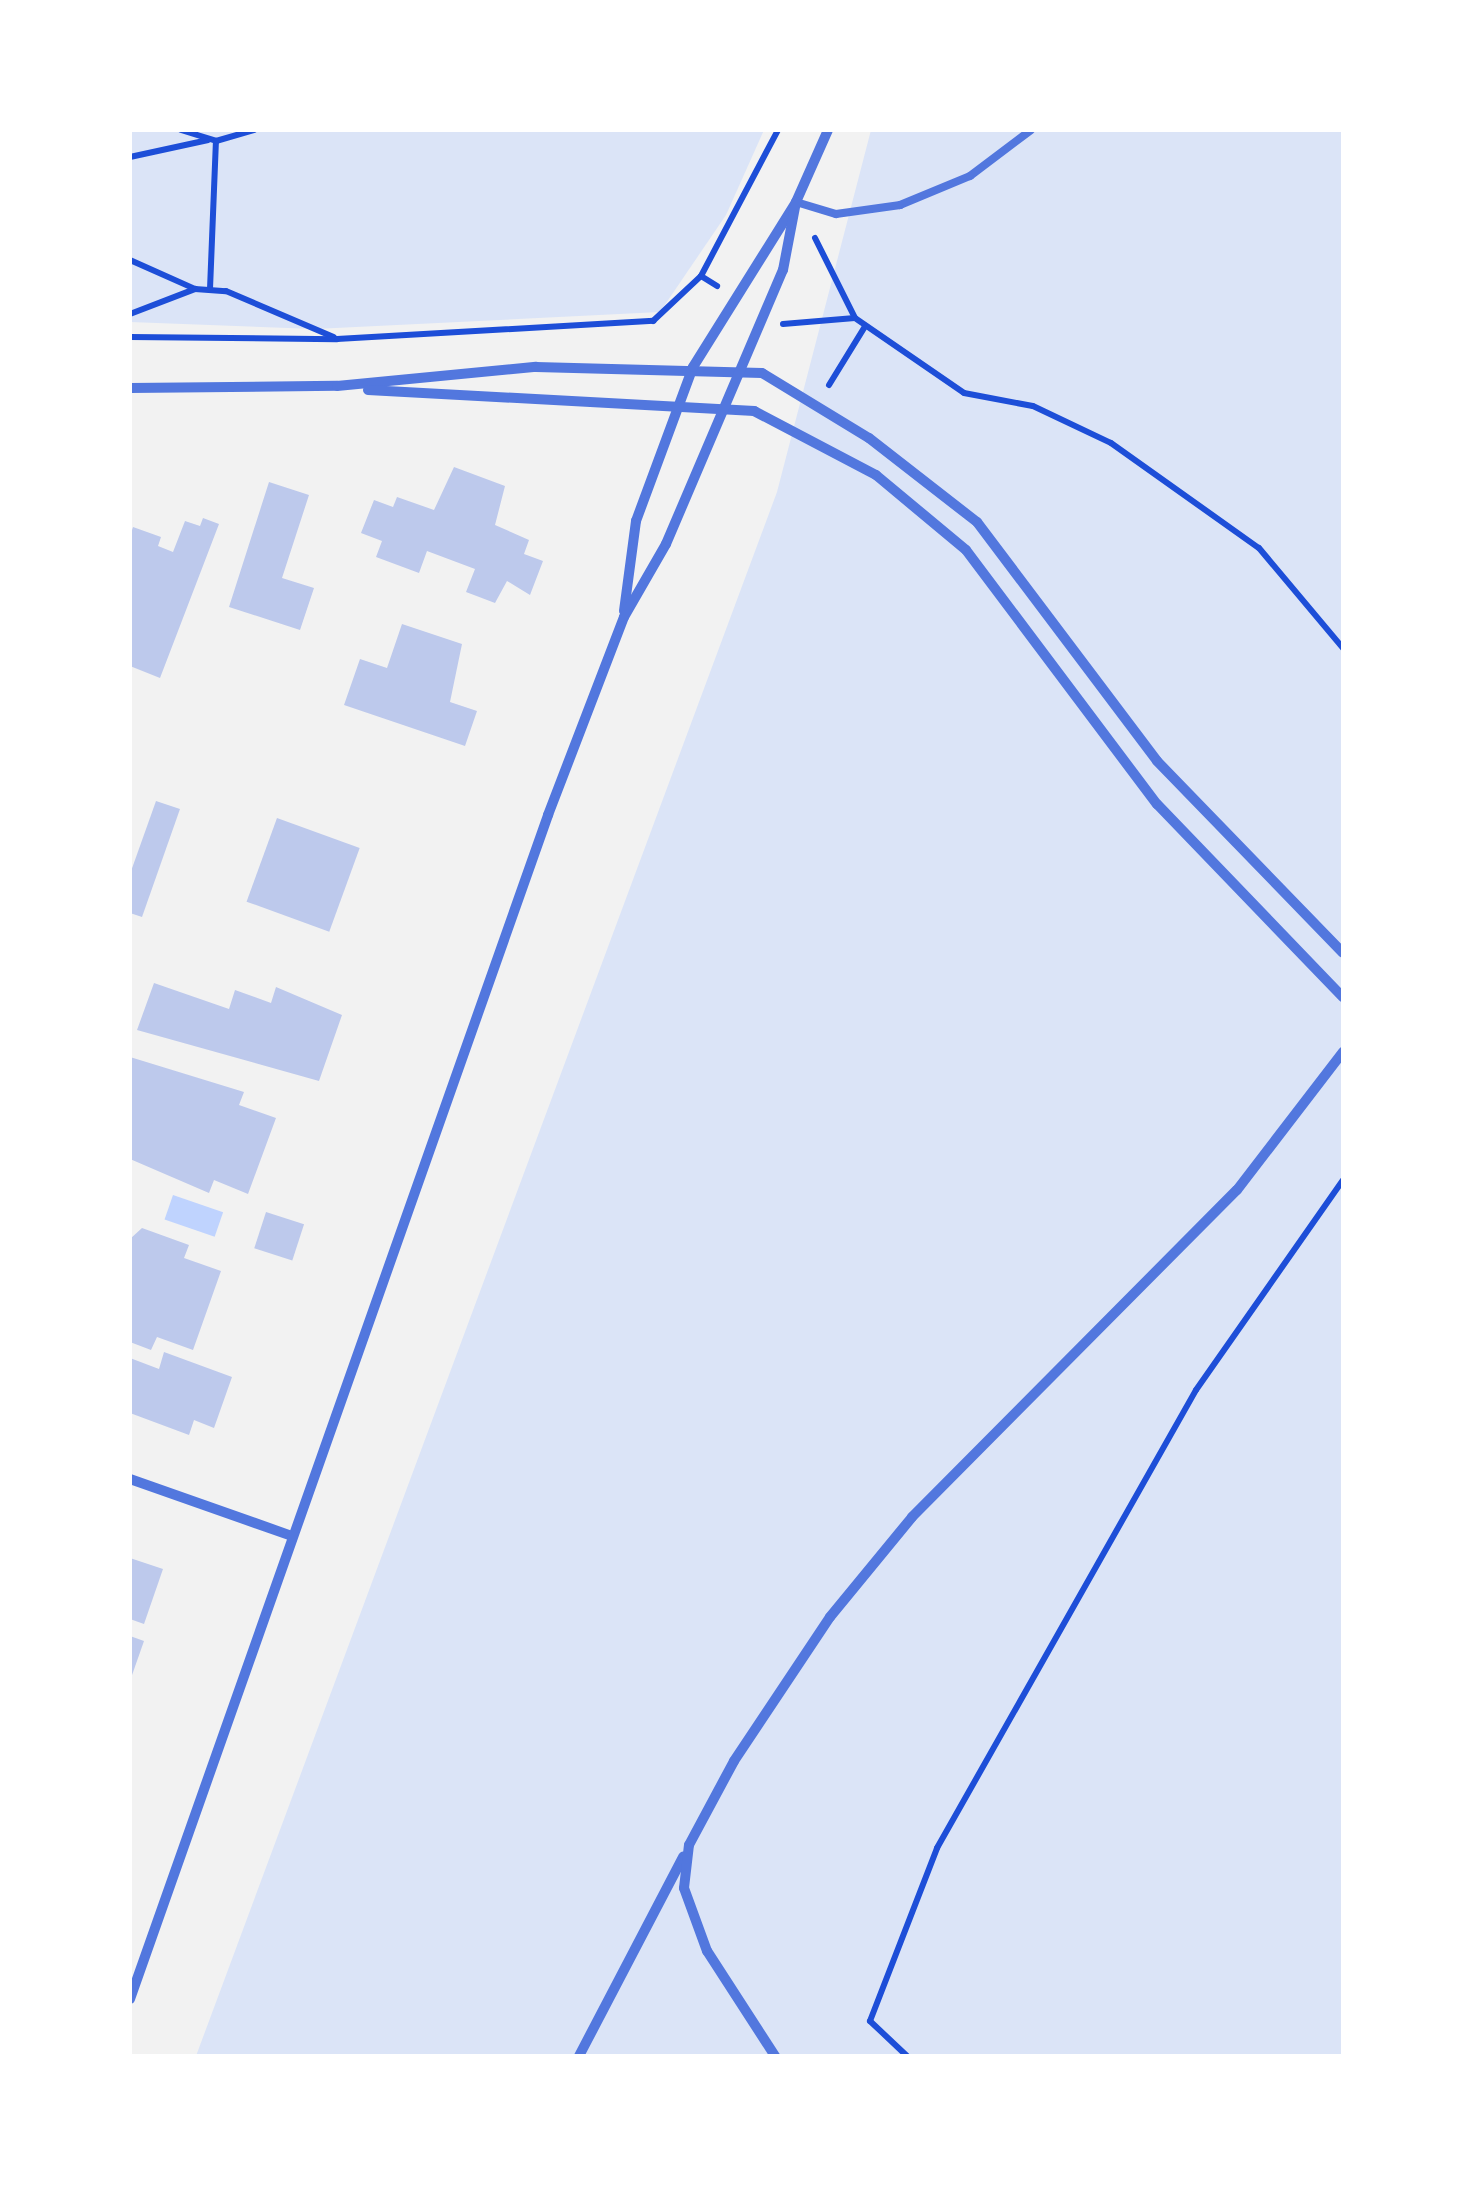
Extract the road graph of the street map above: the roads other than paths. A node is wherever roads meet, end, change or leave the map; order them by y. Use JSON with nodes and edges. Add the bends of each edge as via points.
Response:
{"nodes":[{"id":1,"x":828,"y":130,"type":"edge"},
{"id":2,"x":1030,"y":130,"type":"edge"},
{"id":3,"x":797,"y":203,"type":"junction"},
{"id":4,"x":692,"y":367,"type":"junction"},
{"id":5,"x":736,"y":367,"type":"junction"},
{"id":6,"x":337,"y":386,"type":"junction"},
{"id":7,"x":130,"y":388,"type":"edge"},
{"id":8,"x":676,"y":409,"type":"junction"},
{"id":9,"x":718,"y":410,"type":"junction"},
{"id":10,"x":624,"y":616,"type":"junction"},
{"id":11,"x":1343,"y":953,"type":"edge"},
{"id":12,"x":1343,"y":997,"type":"edge"},
{"id":13,"x":1343,"y":1052,"type":"edge"},
{"id":14,"x":130,"y":1479,"type":"edge"},
{"id":15,"x":292,"y":1536,"type":"junction"},
{"id":16,"x":690,"y":1844,"type":"junction"},
{"id":17,"x":130,"y":1999,"type":"edge"},
{"id":18,"x":579,"y":2056,"type":"edge"},
{"id":19,"x":775,"y":2056,"type":"edge"}],
"edges":[{"from":1,"to":3,"type":"street"},
{"from":2,"to":3,"type":"lane","via":[[970,176],[900,206],[836,214]]},
{"from":3,"to":4,"type":"street","via":[[731,295]]},
{"from":3,"to":5,"type":"street","via":[[783,270]]},
{"from":4,"to":5,"type":"street"},
{"from":4,"to":6,"type":"street","via":[[536,368]]},
{"from":4,"to":8,"type":"street"},
{"from":5,"to":9,"type":"street"},
{"from":5,"to":11,"type":"street","via":[[869,438],[977,522],[1158,762]]},
{"from":6,"to":7,"type":"street"},
{"from":6,"to":8,"type":"street"},
{"from":8,"to":9,"type":"street"},
{"from":8,"to":10,"type":"street","via":[[636,521]]},
{"from":9,"to":10,"type":"street","via":[[666,544]]},
{"from":9,"to":12,"type":"street","via":[[761,413],[810,436],[898,490],[966,550],[1157,804]]},
{"from":10,"to":15,"type":"street"},
{"from":13,"to":16,"type":"street","via":[[1237,1190],[888,1546],[770,1701]]},
{"from":14,"to":15,"type":"street"},
{"from":15,"to":17,"type":"street"},
{"from":16,"to":18,"type":"street"},
{"from":16,"to":19,"type":"street","via":[[684,1888],[694,1920]]}]}
